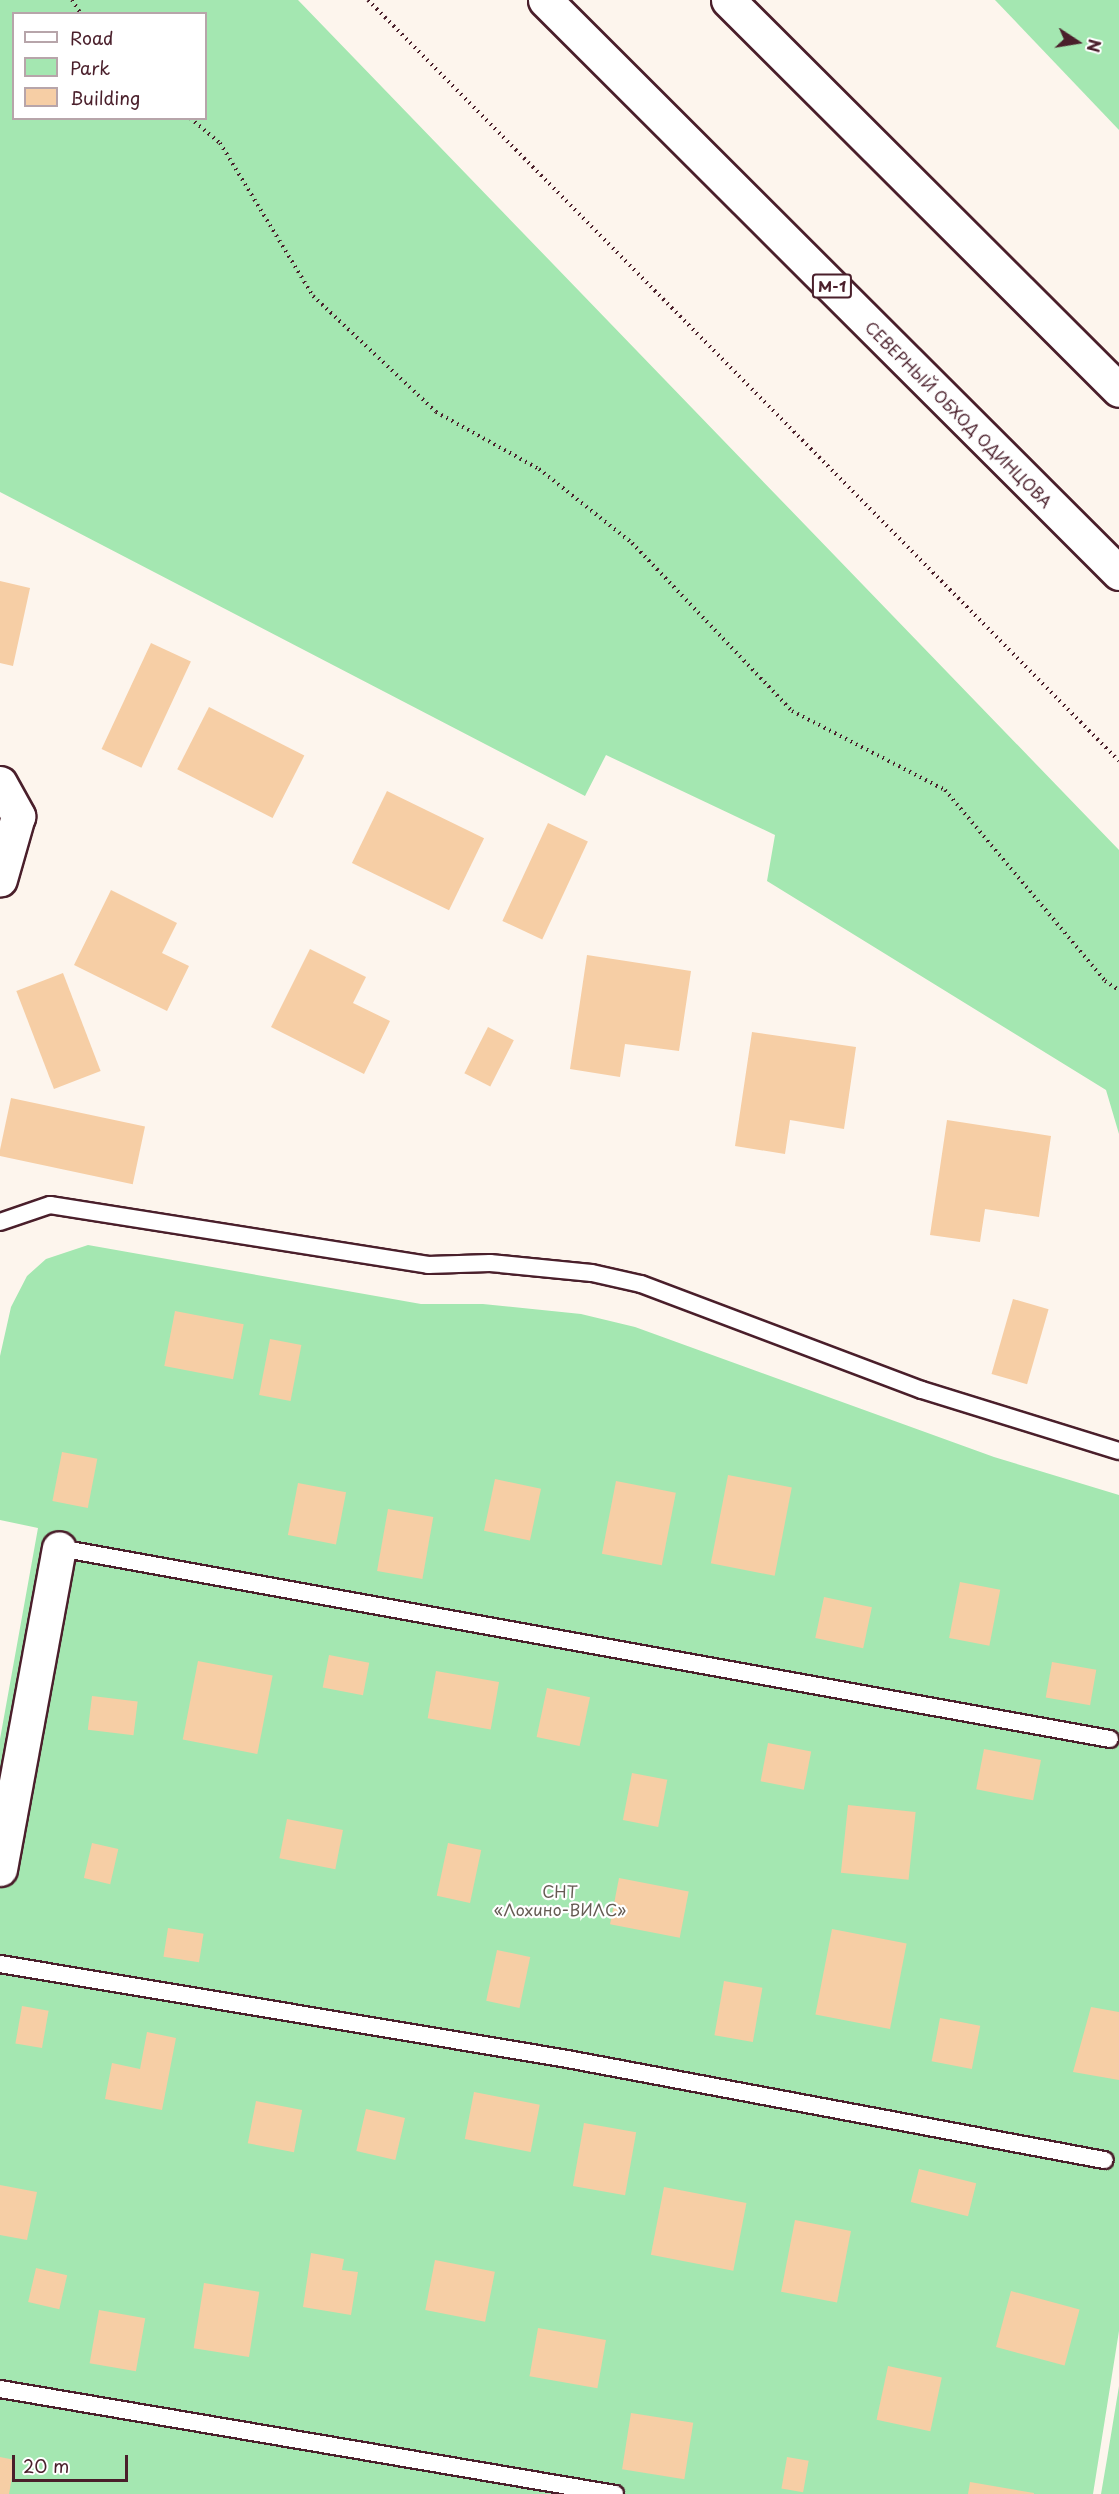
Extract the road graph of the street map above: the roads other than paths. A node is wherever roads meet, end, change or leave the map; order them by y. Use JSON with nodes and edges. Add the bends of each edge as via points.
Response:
{"nodes":[{"id":1,"x":545,"y":0,"type":"edge"},
{"id":2,"x":729,"y":0,"type":"edge"},
{"id":3,"x":1119,"y":390,"type":"edge"},
{"id":4,"x":1119,"y":573,"type":"edge"},
{"id":5,"x":0,"y":783,"type":"edge"},
{"id":6,"x":0,"y":879,"type":"edge"},
{"id":7,"x":0,"y":1222,"type":"edge"},
{"id":8,"x":1119,"y":1451,"type":"edge"},
{"id":9,"x":59,"y":1548,"type":"joint"},
{"id":10,"x":1110,"y":1739,"type":"dead end"},
{"id":11,"x":0,"y":1869,"type":"edge"},
{"id":12,"x":0,"y":1965,"type":"edge"},
{"id":13,"x":1104,"y":2160,"type":"dead end"},
{"id":14,"x":0,"y":2389,"type":"edge"},
{"id":15,"x":615,"y":2494,"type":"edge"}],
"edges":[{"from":1,"to":4,"type":"main road","name":"СЕВЕРНЫЙ ОБХОД ОДИНЦОВА","number":"М-1"},
{"from":2,"to":3,"type":"main road"},
{"from":5,"to":6,"type":"main road","via":[[18,816]]},
{"from":7,"to":8,"type":"lane","via":[[50,1206],[428,1265],[490,1263],[592,1273],[640,1284],[922,1390]]},
{"from":9,"to":10,"type":"lane"},
{"from":9,"to":11,"type":"main road"},
{"from":12,"to":13,"type":"lane","via":[[562,2058]]},
{"from":14,"to":15,"type":"lane"}]}
